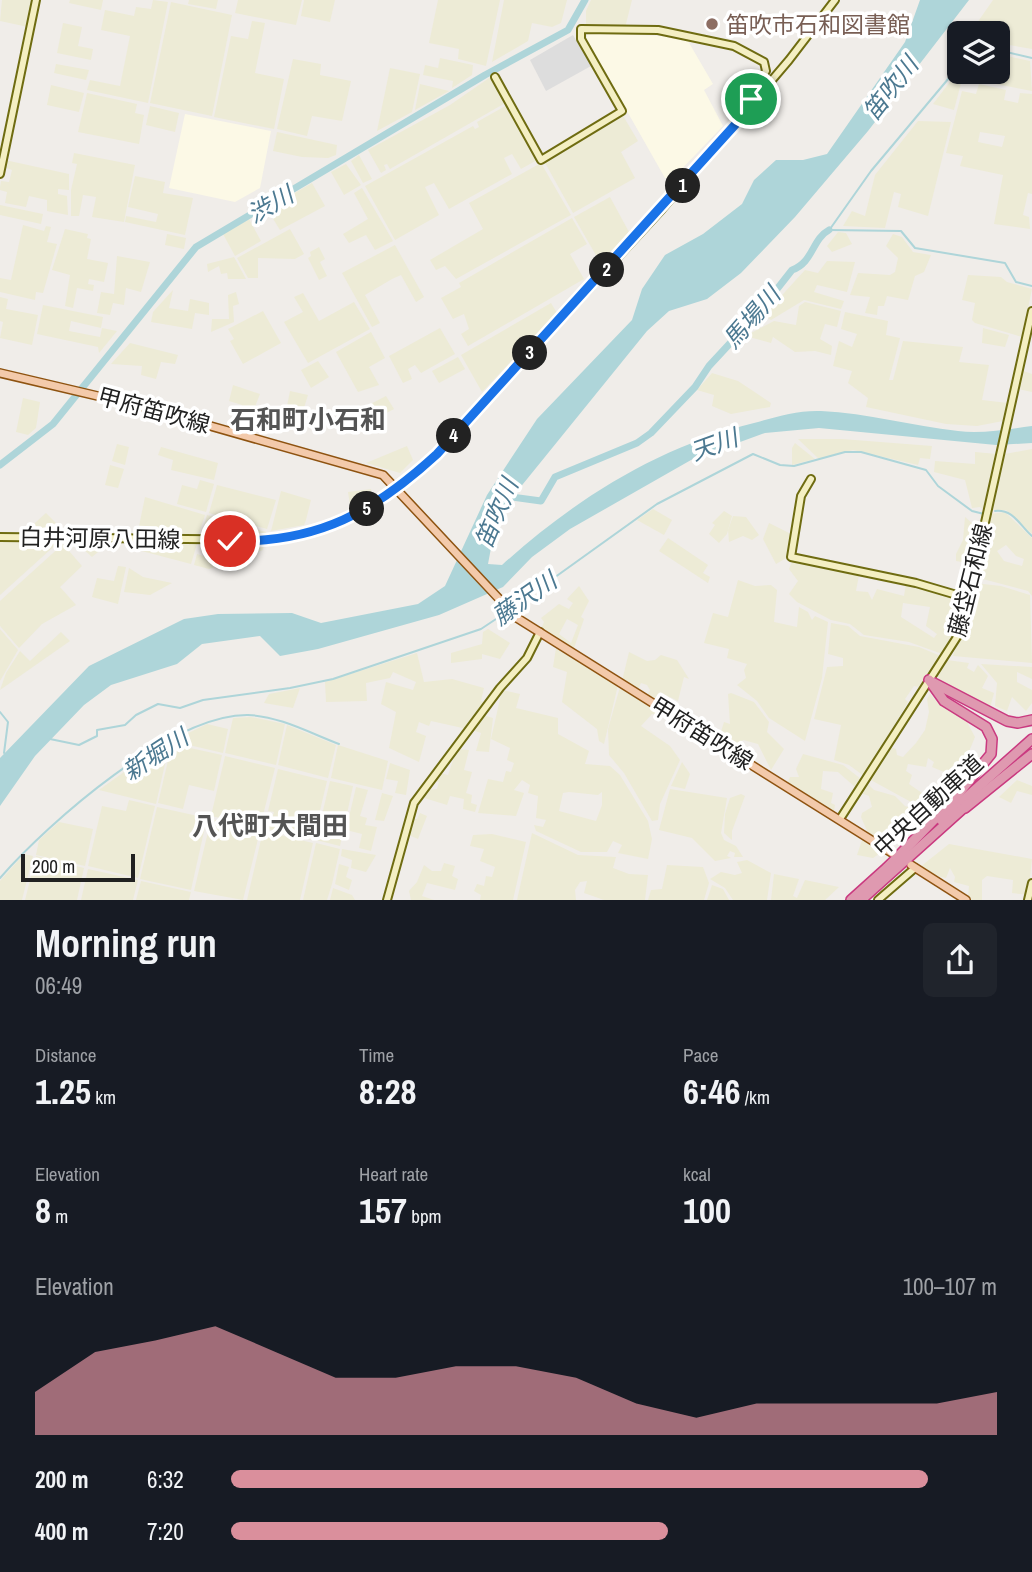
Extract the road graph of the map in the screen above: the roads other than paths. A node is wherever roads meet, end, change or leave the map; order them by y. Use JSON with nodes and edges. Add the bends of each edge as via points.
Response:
{"nodes":[{"id":1,"x":36,"y":0,"type":"edge"},
{"id":2,"x":835,"y":0,"type":"edge"},
{"id":3,"x":495,"y":77,"type":"dead end"},
{"id":4,"x":743,"y":116,"type":"junction"},
{"id":5,"x":0,"y":174,"type":"edge"},
{"id":6,"x":1032,"y":311,"type":"edge"},
{"id":7,"x":0,"y":373,"type":"edge"},
{"id":8,"x":811,"y":479,"type":"dead end"},
{"id":9,"x":400,"y":491,"type":"junction"},
{"id":10,"x":0,"y":537,"type":"edge"},
{"id":11,"x":967,"y":598,"type":"junction"},
{"id":12,"x":540,"y":632,"type":"junction"},
{"id":13,"x":929,"y":680,"type":"junction"},
{"id":14,"x":1032,"y":720,"type":"edge"},
{"id":15,"x":1032,"y":739,"type":"edge"},
{"id":16,"x":1032,"y":747,"type":"edge"},
{"id":17,"x":1032,"y":754,"type":"edge"},
{"id":18,"x":840,"y":819,"type":"junction"},
{"id":19,"x":939,"y":830,"type":"junction"},
{"id":20,"x":892,"y":853,"type":"dead end"},
{"id":21,"x":913,"y":867,"type":"joint"},
{"id":22,"x":887,"y":868,"type":"junction"},
{"id":23,"x":1032,"y":883,"type":"edge"},
{"id":24,"x":387,"y":900,"type":"edge"},
{"id":25,"x":851,"y":900,"type":"edge"},
{"id":26,"x":860,"y":900,"type":"edge"},
{"id":27,"x":878,"y":900,"type":"edge"},
{"id":28,"x":966,"y":900,"type":"edge"},
{"id":29,"x":1028,"y":900,"type":"edge"}],
"edges":[{"from":1,"to":5,"type":"main road"},
{"from":2,"to":4,"type":"main road"},
{"from":3,"to":4,"type":"main road","via":[[541,160],[622,111],[581,39],[581,29],[658,30],[734,46],[764,61],[766,72],[742,110]]},
{"from":4,"to":9,"type":"main road","name":"白井河原八田線"},
{"from":6,"to":11,"type":"main road","name":"藤垈石和線"},
{"from":7,"to":9,"type":"main road","name":"甲府笛吹線","via":[[87,392],[369,469]]},
{"from":8,"to":11,"type":"main road","via":[[801,496],[792,557]]},
{"from":9,"to":10,"type":"main road","name":"白井河原八田線","via":[[335,525],[275,540]]},
{"from":9,"to":12,"type":"main road","name":"甲府笛吹線","via":[[501,603]]},
{"from":11,"to":13,"type":"main road","name":"藤垈石和線","via":[[954,646]]},
{"from":12,"to":18,"type":"main road","name":"甲府笛吹線"},
{"from":12,"to":24,"type":"main road","via":[[527,658],[414,803]]},
{"from":13,"to":14,"type":"highway","via":[[1007,720]]},
{"from":13,"to":18,"type":"main road","name":"藤垈石和線"},
{"from":13,"to":22,"type":"highway","via":[[944,701],[986,727],[992,739],[991,754]]},
{"from":15,"to":22,"type":"highway","name":"中央自動車道"},
{"from":16,"to":19,"type":"highway","name":"中央自動車道"},
{"from":17,"to":19,"type":"highway"},
{"from":18,"to":20,"type":"main road","name":"甲府笛吹線"},
{"from":19,"to":26,"type":"highway","name":"中央自動車道"},
{"from":21,"to":27,"type":"main road"},
{"from":21,"to":28,"type":"main road"},
{"from":22,"to":25,"type":"highway","name":"中央自動車道"},
{"from":23,"to":29,"type":"main road"}]}
